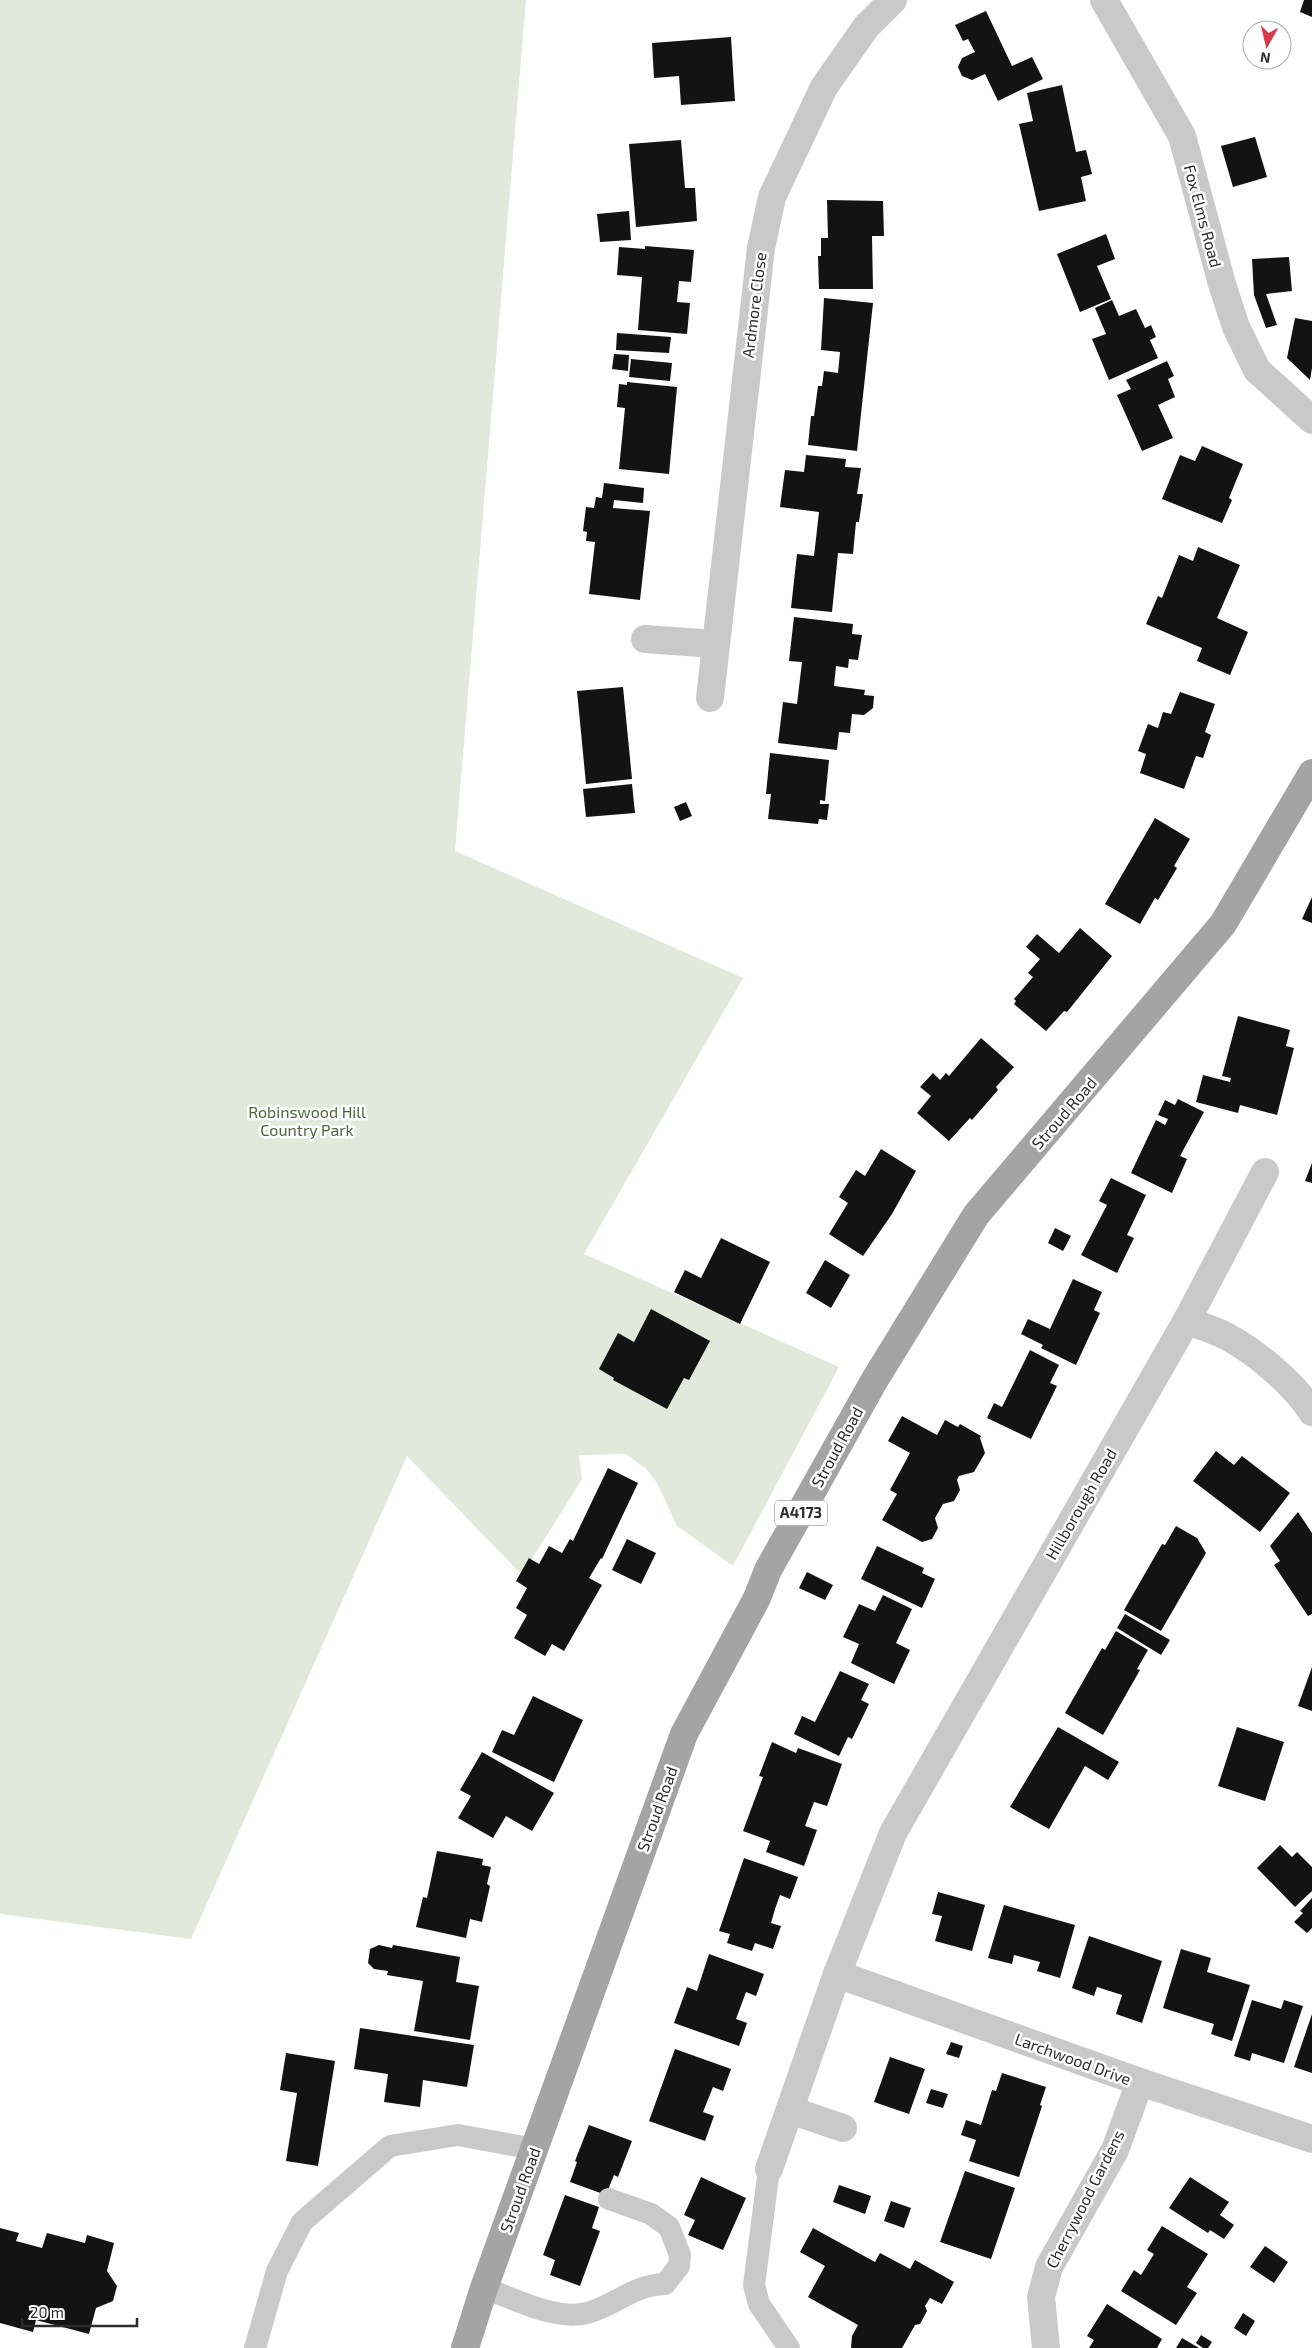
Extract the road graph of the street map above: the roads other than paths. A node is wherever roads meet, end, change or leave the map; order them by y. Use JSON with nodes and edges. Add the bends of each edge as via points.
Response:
{"nodes":[{"id":1,"x":893,"y":0,"type":"edge"},
{"id":2,"x":1104,"y":0,"type":"edge"},
{"id":3,"x":1312,"y":420,"type":"edge"},
{"id":4,"x":645,"y":639,"type":"dead end"},
{"id":5,"x":715,"y":644,"type":"junction"},
{"id":6,"x":710,"y":698,"type":"dead end"},
{"id":7,"x":1312,"y":773,"type":"edge"},
{"id":8,"x":1265,"y":1172,"type":"dead end"},
{"id":9,"x":1187,"y":1320,"type":"junction"},
{"id":10,"x":1312,"y":1412,"type":"edge"},
{"id":11,"x":836,"y":1974,"type":"junction"},
{"id":12,"x":1140,"y":2082,"type":"junction"},
{"id":13,"x":790,"y":2110,"type":"junction"},
{"id":14,"x":843,"y":2128,"type":"dead end"},
{"id":15,"x":1312,"y":2139,"type":"edge"},
{"id":16,"x":535,"y":2149,"type":"junction"},
{"id":17,"x":769,"y":2169,"type":"joint"},
{"id":18,"x":609,"y":2199,"type":"dead end"},
{"id":19,"x":484,"y":2288,"type":"junction"},
{"id":20,"x":255,"y":2348,"type":"edge"},
{"id":21,"x":466,"y":2348,"type":"edge"},
{"id":22,"x":789,"y":2348,"type":"edge"},
{"id":23,"x":1046,"y":2348,"type":"edge"}],
"edges":[{"from":1,"to":5,"type":"street","name":"Ardmore Close","via":[[866,27],[824,87],[772,196],[761,248]]},
{"from":2,"to":3,"type":"street","name":"Fox Elms Road","via":[[1182,136],[1222,284],[1236,327],[1256,370]]},
{"from":4,"to":5,"type":"street"},
{"from":5,"to":6,"type":"street","name":"Ardmore Close"},
{"from":7,"to":16,"type":"main road","name":"Stroud Road","number":"A4173","via":[[1223,924],[976,1215],[874,1381],[768,1570],[757,1598],[684,1734]]},
{"from":8,"to":9,"type":"street","name":"Hillborough Road"},
{"from":9,"to":10,"type":"street","via":[[1226,1336],[1260,1358],[1305,1401]]},
{"from":9,"to":11,"type":"street","name":"Hillborough Road","via":[[893,1833]]},
{"from":11,"to":12,"type":"street","name":"Larchwood Drive"},
{"from":11,"to":13,"type":"street"},
{"from":12,"to":15,"type":"street","name":"Larchwood Drive"},
{"from":12,"to":23,"type":"street","name":"Cherrywood Gardens","via":[[1115,2150],[1048,2267],[1041,2297]]},
{"from":13,"to":14,"type":"street"},
{"from":13,"to":17,"type":"street"},
{"from":16,"to":19,"type":"main road","name":"Stroud Road","number":"A4173"},
{"from":16,"to":20,"type":"lane","via":[[458,2135],[390,2146],[302,2222],[277,2272]]},
{"from":17,"to":22,"type":"lane","via":[[754,2285],[759,2304]]},
{"from":18,"to":19,"type":"lane","via":[[651,2214],[669,2227],[680,2256],[679,2266],[665,2284],[648,2284],[587,2313],[559,2315]]},
{"from":19,"to":21,"type":"main road","name":"Stroud Road","number":"A4173"}]}
